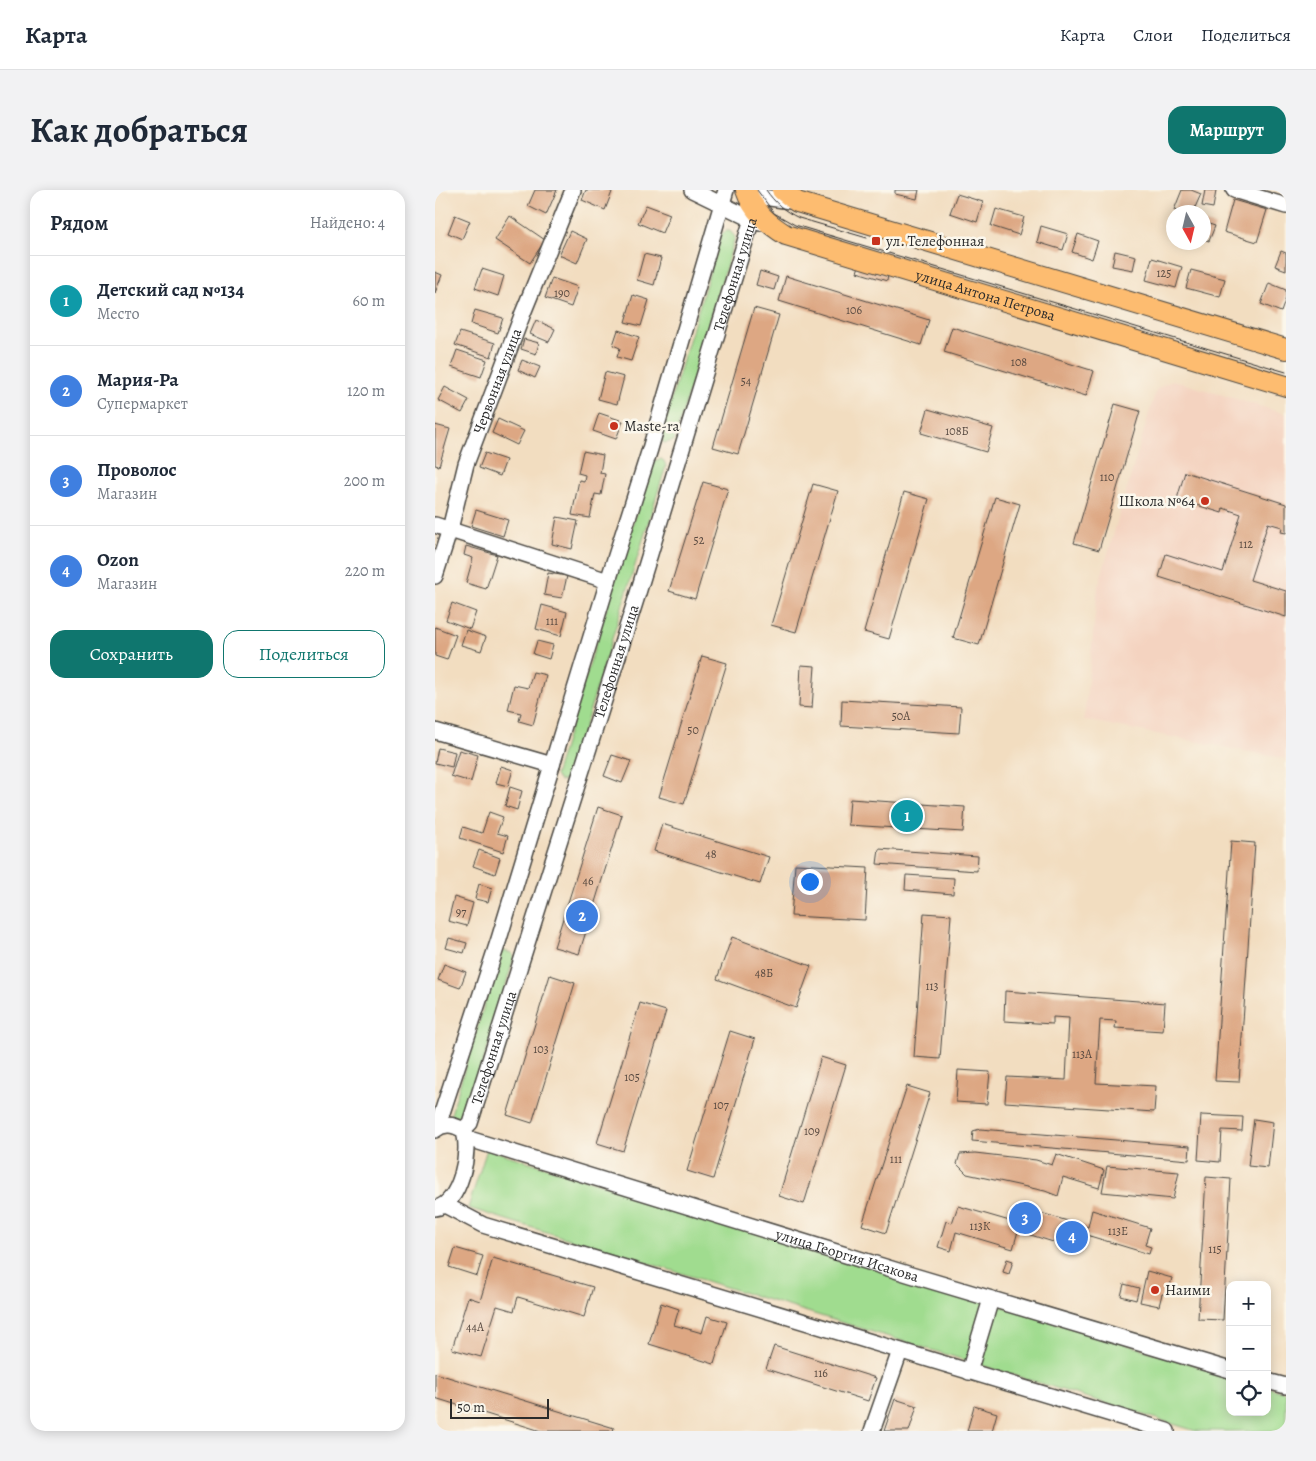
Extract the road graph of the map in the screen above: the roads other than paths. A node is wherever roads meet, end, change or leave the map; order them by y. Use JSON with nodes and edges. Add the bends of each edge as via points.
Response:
{"nodes":[{"id":1,"x":573,"y":190,"type":"edge"},
{"id":2,"x":692,"y":190,"type":"edge"},
{"id":3,"x":1234,"y":190,"type":"edge"},
{"id":4,"x":722,"y":194,"type":"edge"},
{"id":5,"x":790,"y":196,"type":"edge"},
{"id":6,"x":753,"y":200,"type":"edge"},
{"id":7,"x":1286,"y":206,"type":"edge"},
{"id":8,"x":1286,"y":350,"type":"edge"},
{"id":9,"x":1286,"y":386,"type":"edge"},
{"id":10,"x":435,"y":525,"type":"edge"},
{"id":11,"x":450,"y":529,"type":"junction"},
{"id":12,"x":435,"y":576,"type":"edge"},
{"id":13,"x":608,"y":581,"type":"junction"},
{"id":14,"x":435,"y":731,"type":"edge"},
{"id":15,"x":552,"y":765,"type":"junction"},
{"id":16,"x":436,"y":1129,"type":"edge"},
{"id":17,"x":465,"y":1134,"type":"junction"},
{"id":18,"x":440,"y":1207,"type":"edge"},
{"id":19,"x":991,"y":1299,"type":"junction"},
{"id":20,"x":900,"y":1351,"type":"junction"},
{"id":21,"x":1226,"y":1369,"type":"edge"},
{"id":22,"x":969,"y":1372,"type":"junction"},
{"id":23,"x":1271,"y":1382,"type":"edge"},
{"id":24,"x":1286,"y":1386,"type":"edge"},
{"id":25,"x":872,"y":1431,"type":"edge"},
{"id":26,"x":1167,"y":1431,"type":"edge"}],
"edges":[{"from":1,"to":11,"type":"street","name":"Червонная улица","via":[[466,464]]},
{"from":2,"to":4,"type":"street"},
{"from":3,"to":7,"type":"street"},
{"from":4,"to":6,"type":"street"},
{"from":4,"to":6,"type":"street"},
{"from":4,"to":13,"type":"street","name":"Телефонная улица","via":[[650,449]]},
{"from":5,"to":6,"type":"street"},
{"from":5,"to":8,"type":"main road"},
{"from":6,"to":9,"type":"main road","name":"улица Антона Петрова","via":[[768,223],[786,235]]},
{"from":6,"to":17,"type":"street","name":"Телефонная улица","via":[[638,593]]},
{"from":10,"to":11,"type":"street"},
{"from":11,"to":12,"type":"street","name":"Червонная улица"},
{"from":11,"to":13,"type":"street"},
{"from":13,"to":15,"type":"street","name":"Телефонная улица"},
{"from":14,"to":15,"type":"street"},
{"from":15,"to":16,"type":"street","name":"Телефонная улица"},
{"from":16,"to":17,"type":"street","name":"улица Георгия Исакова","via":[[451,1125]]},
{"from":17,"to":18,"type":"street","via":[[466,1151],[461,1177],[451,1199]]},
{"from":17,"to":19,"type":"street","name":"улица Георгия Исакова"},
{"from":18,"to":20,"type":"street","via":[[483,1225]]},
{"from":19,"to":21,"type":"street","name":"улица Георгия Исакова"},
{"from":19,"to":22,"type":"street"},
{"from":20,"to":22,"type":"street"},
{"from":20,"to":25,"type":"street"},
{"from":22,"to":26,"type":"street"},
{"from":23,"to":24,"type":"street"}]}
